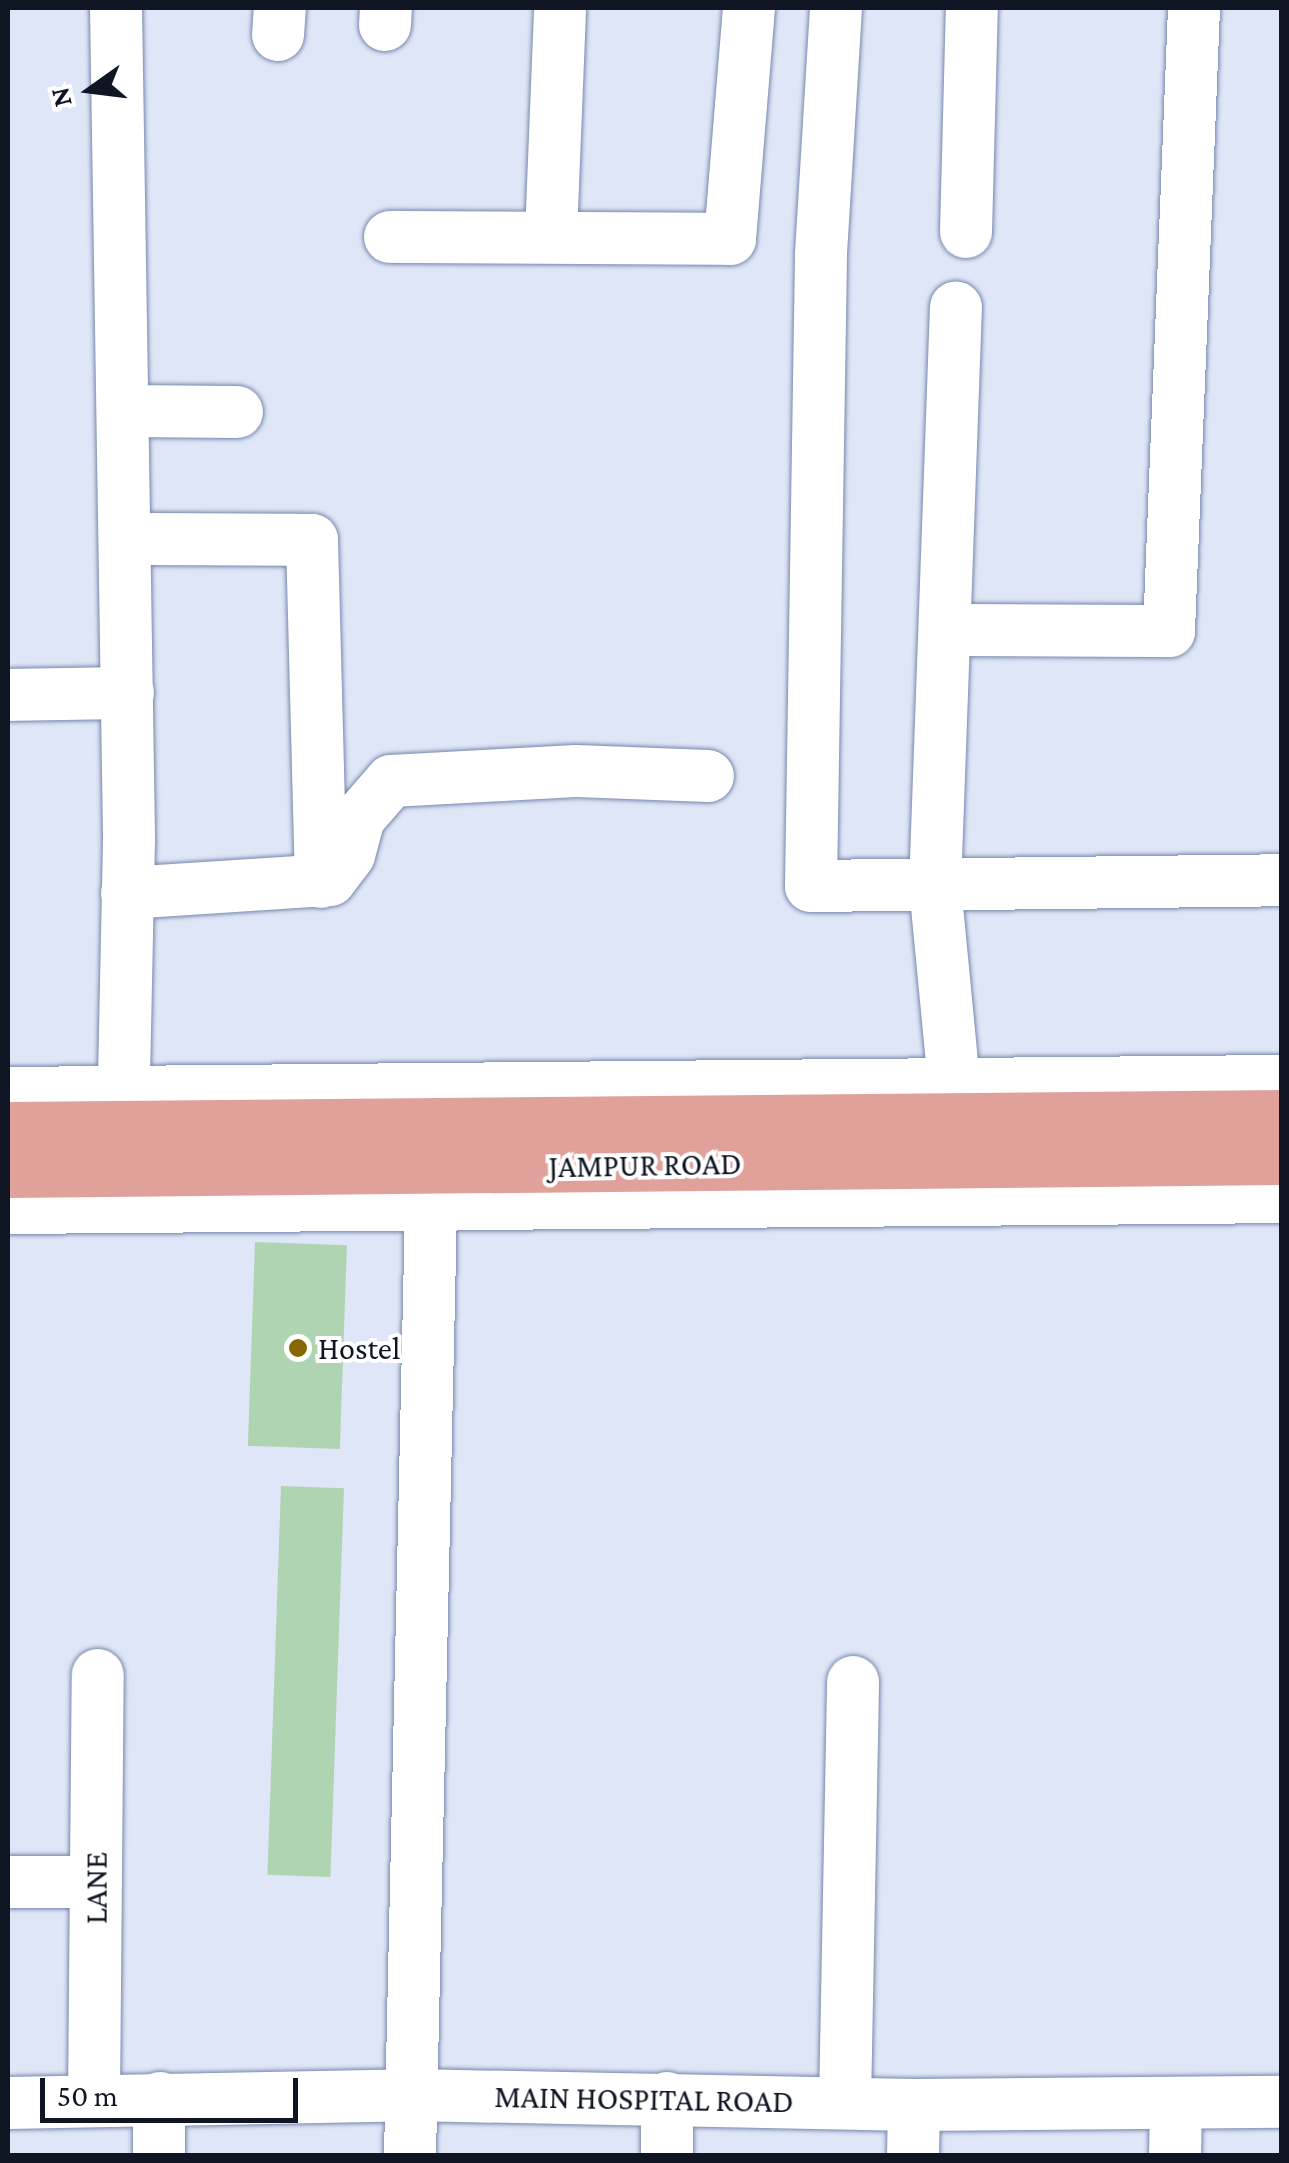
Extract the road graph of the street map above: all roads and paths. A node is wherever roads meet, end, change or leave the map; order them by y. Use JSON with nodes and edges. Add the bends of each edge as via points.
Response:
{"nodes":[{"id":1,"x":116,"y":8,"type":"edge"},
{"id":2,"x":560,"y":8,"type":"edge"},
{"id":3,"x":750,"y":8,"type":"edge"},
{"id":4,"x":836,"y":8,"type":"edge"},
{"id":5,"x":972,"y":8,"type":"edge"},
{"id":6,"x":1194,"y":8,"type":"edge"},
{"id":7,"x":966,"y":232,"type":"dead end"},
{"id":8,"x":552,"y":235,"type":"junction"},
{"id":9,"x":390,"y":237,"type":"dead end"},
{"id":10,"x":956,"y":306,"type":"dead end"},
{"id":11,"x":126,"y":411,"type":"junction"},
{"id":12,"x":237,"y":412,"type":"dead end"},
{"id":13,"x":126,"y":540,"type":"junction"},
{"id":14,"x":945,"y":630,"type":"junction"},
{"id":15,"x":128,"y":693,"type":"junction"},
{"id":16,"x":8,"y":695,"type":"edge"},
{"id":17,"x":708,"y":776,"type":"dead end"},
{"id":18,"x":1282,"y":880,"type":"edge"},
{"id":19,"x":321,"y":882,"type":"junction"},
{"id":20,"x":935,"y":887,"type":"junction"},
{"id":21,"x":127,"y":893,"type":"junction"},
{"id":22,"x":1282,"y":1081,"type":"edge"},
{"id":23,"x":954,"y":1083,"type":"junction"},
{"id":24,"x":8,"y":1094,"type":"edge"},
{"id":25,"x":122,"y":1110,"type":"junction"},
{"id":26,"x":1282,"y":1117,"type":"edge"},
{"id":27,"x":8,"y":1130,"type":"edge"},
{"id":28,"x":1282,"y":1158,"type":"edge"},
{"id":29,"x":8,"y":1170,"type":"edge"},
{"id":30,"x":431,"y":1185,"type":"junction"},
{"id":31,"x":1282,"y":1198,"type":"edge"},
{"id":32,"x":8,"y":1208,"type":"edge"},
{"id":33,"x":98,"y":1676,"type":"dead end"},
{"id":34,"x":853,"y":1682,"type":"dead end"},
{"id":35,"x":8,"y":1882,"type":"edge"},
{"id":36,"x":96,"y":1882,"type":"junction"},
{"id":37,"x":410,"y":2095,"type":"junction"},
{"id":38,"x":160,"y":2098,"type":"junction"},
{"id":39,"x":667,"y":2098,"type":"junction"},
{"id":40,"x":94,"y":2100,"type":"junction"},
{"id":41,"x":1282,"y":2102,"type":"edge"},
{"id":42,"x":8,"y":2103,"type":"edge"},
{"id":43,"x":845,"y":2103,"type":"junction"},
{"id":44,"x":1176,"y":2104,"type":"junction"},
{"id":45,"x":914,"y":2130,"type":"edge"},
{"id":46,"x":159,"y":2156,"type":"edge"},
{"id":47,"x":410,"y":2156,"type":"edge"},
{"id":48,"x":667,"y":2156,"type":"edge"},
{"id":49,"x":1175,"y":2156,"type":"edge"}],
"edges":[{"from":1,"to":11,"type":"street"},
{"from":2,"to":8,"type":"street"},
{"from":3,"to":8,"type":"street","via":[[730,239]]},
{"from":4,"to":20,"type":"street","via":[[821,256],[810,886]]},
{"from":5,"to":7,"type":"street"},
{"from":6,"to":14,"type":"street","via":[[1168,631]]},
{"from":8,"to":9,"type":"street"},
{"from":10,"to":14,"type":"street"},
{"from":11,"to":12,"type":"street"},
{"from":11,"to":13,"type":"street"},
{"from":13,"to":15,"type":"street"},
{"from":13,"to":19,"type":"street","via":[[312,540]]},
{"from":14,"to":20,"type":"street"},
{"from":15,"to":16,"type":"street"},
{"from":15,"to":21,"type":"street"},
{"from":17,"to":19,"type":"street","via":[[576,771],[391,781],[359,818],[349,855]]},
{"from":18,"to":20,"type":"street"},
{"from":19,"to":21,"type":"street"},
{"from":20,"to":23,"type":"street"},
{"from":21,"to":25,"type":"street"},
{"from":22,"to":23,"type":"street"},
{"from":23,"to":25,"type":"street"},
{"from":24,"to":25,"type":"street"},
{"from":25,"to":26,"type":"main road","name":"JAMPUR ROAD"},
{"from":25,"to":27,"type":"main road","name":"JAMPUR ROAD"},
{"from":28,"to":30,"type":"main road","name":"JAMPUR ROAD"},
{"from":29,"to":30,"type":"main road","name":"JAMPUR ROAD"},
{"from":30,"to":31,"type":"street"},
{"from":30,"to":32,"type":"street"},
{"from":30,"to":37,"type":"street"},
{"from":33,"to":36,"type":"street","name":"LANE"},
{"from":34,"to":43,"type":"street"},
{"from":35,"to":36,"type":"street"},
{"from":36,"to":40,"type":"street","name":"LANE"},
{"from":37,"to":38,"type":"street","name":"MAIN HOSPITAL ROAD"},
{"from":37,"to":39,"type":"street","name":"MAIN HOSPITAL ROAD"},
{"from":37,"to":47,"type":"street"},
{"from":38,"to":40,"type":"street","name":"MAIN HOSPITAL ROAD"},
{"from":38,"to":46,"type":"street"},
{"from":39,"to":43,"type":"street","name":"MAIN HOSPITAL ROAD"},
{"from":39,"to":48,"type":"street"},
{"from":40,"to":42,"type":"street","name":"MAIN HOSPITAL ROAD"},
{"from":41,"to":44,"type":"street","name":"MAIN HOSPITAL ROAD"},
{"from":43,"to":45,"type":"street","name":"MAIN HOSPITAL ROAD"},
{"from":44,"to":45,"type":"street","name":"MAIN HOSPITAL ROAD"},
{"from":44,"to":49,"type":"street"}]}
